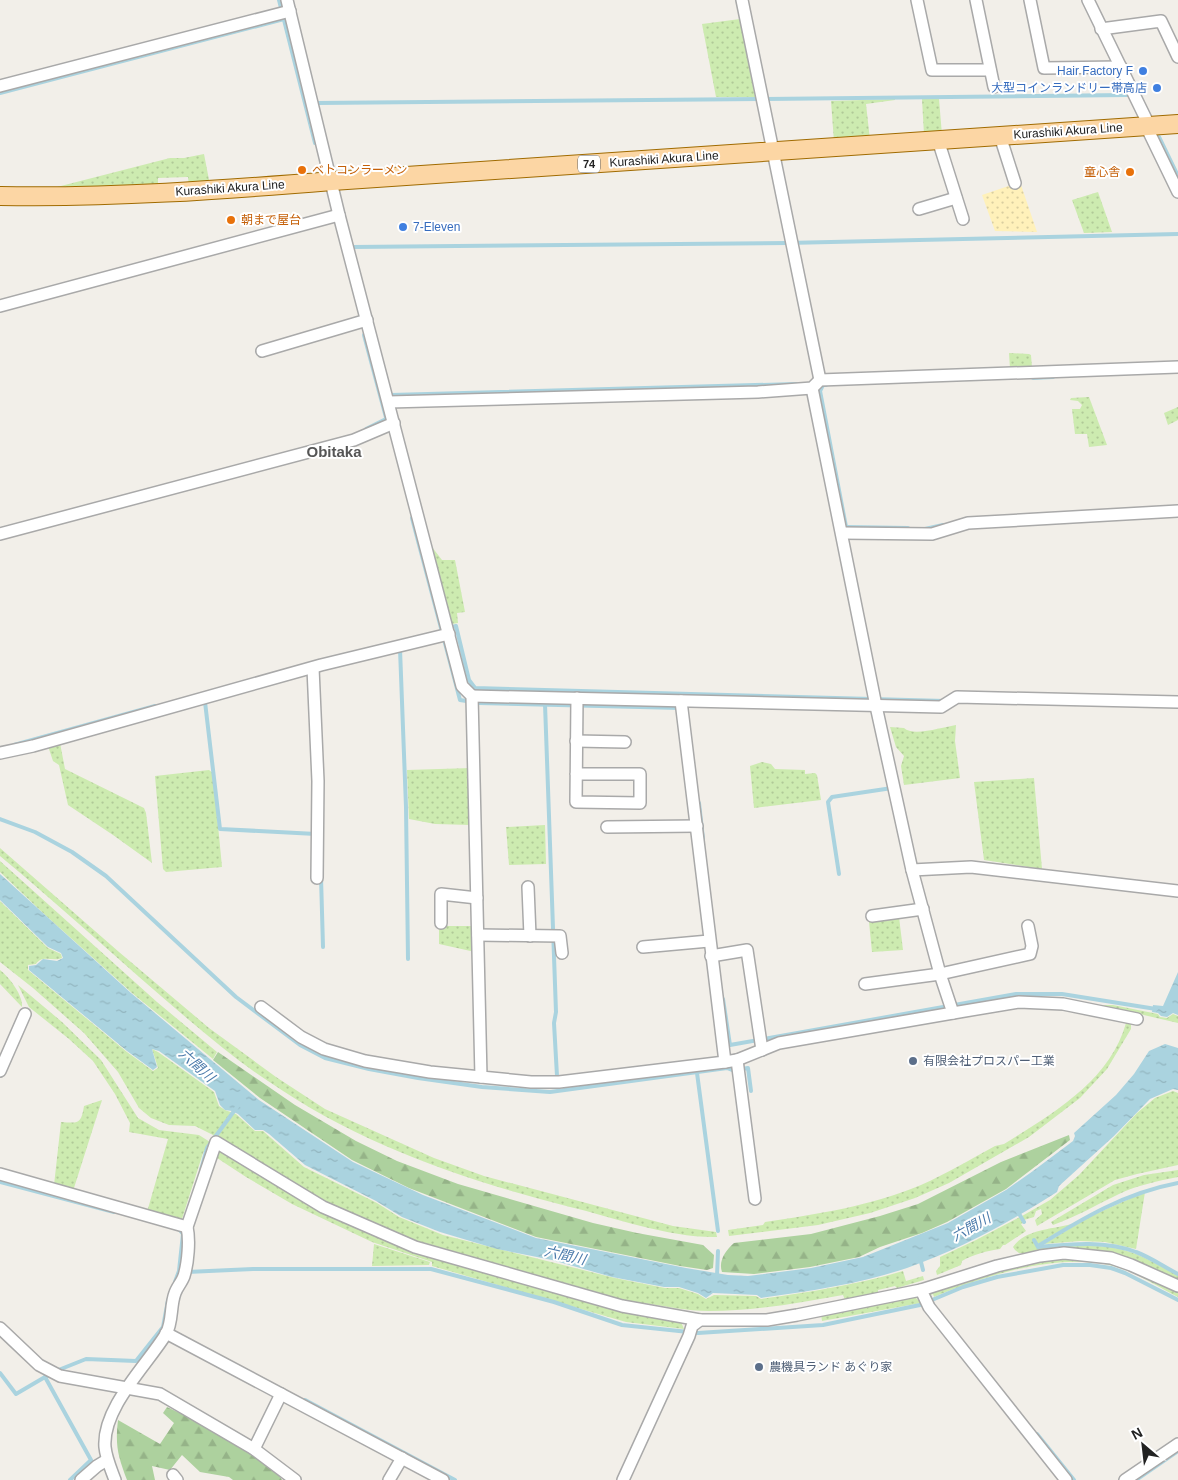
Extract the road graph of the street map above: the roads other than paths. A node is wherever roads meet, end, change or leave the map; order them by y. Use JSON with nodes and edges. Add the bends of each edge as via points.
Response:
{"nodes":[{"id":1,"x":742,"y":0,"type":"edge"},
{"id":2,"x":917,"y":0,"type":"edge"},
{"id":3,"x":976,"y":0,"type":"edge"},
{"id":4,"x":1030,"y":0,"type":"edge"},
{"id":5,"x":1088,"y":0,"type":"edge"},
{"id":6,"x":286,"y":9,"type":"edge"},
{"id":7,"x":1101,"y":29,"type":"junction"},
{"id":8,"x":1178,"y":57,"type":"edge"},
{"id":9,"x":1121,"y":67,"type":"junction"},
{"id":10,"x":990,"y":70,"type":"junction"},
{"id":11,"x":0,"y":86,"type":"edge"},
{"id":12,"x":994,"y":87,"type":"dead end"},
{"id":13,"x":1178,"y":124,"type":"edge"},
{"id":14,"x":1146,"y":126,"type":"junction"},
{"id":15,"x":1000,"y":136,"type":"junction"},
{"id":16,"x":938,"y":140,"type":"junction"},
{"id":17,"x":774,"y":152,"type":"junction"},
{"id":18,"x":332,"y":181,"type":"junction"},
{"id":19,"x":1015,"y":182,"type":"dead end"},
{"id":20,"x":1178,"y":192,"type":"edge"},
{"id":21,"x":0,"y":196,"type":"edge"},
{"id":22,"x":956,"y":198,"type":"junction"},
{"id":23,"x":918,"y":209,"type":"dead end"},
{"id":24,"x":335,"y":216,"type":"junction"},
{"id":25,"x":963,"y":219,"type":"dead end"},
{"id":26,"x":0,"y":306,"type":"edge"},
{"id":27,"x":367,"y":320,"type":"junction"},
{"id":28,"x":262,"y":350,"type":"dead end"},
{"id":29,"x":1178,"y":367,"type":"edge"},
{"id":30,"x":816,"y":384,"type":"junction"},
{"id":31,"x":389,"y":402,"type":"junction"},
{"id":32,"x":390,"y":425,"type":"junction"},
{"id":33,"x":1178,"y":511,"type":"edge"},
{"id":34,"x":845,"y":533,"type":"junction"},
{"id":35,"x":0,"y":534,"type":"edge"},
{"id":36,"x":445,"y":632,"type":"junction"},
{"id":37,"x":313,"y":668,"type":"junction"},
{"id":38,"x":472,"y":700,"type":"junction"},
{"id":39,"x":875,"y":701,"type":"junction"},
{"id":40,"x":1178,"y":702,"type":"edge"},
{"id":41,"x":577,"y":703,"type":"junction"},
{"id":42,"x":681,"y":706,"type":"junction"},
{"id":43,"x":576,"y":741,"type":"junction"},
{"id":44,"x":625,"y":742,"type":"dead end"},
{"id":45,"x":0,"y":754,"type":"edge"},
{"id":46,"x":576,"y":774,"type":"junction"},
{"id":47,"x":697,"y":826,"type":"junction"},
{"id":48,"x":607,"y":827,"type":"dead end"},
{"id":49,"x":912,"y":870,"type":"junction"},
{"id":50,"x":317,"y":878,"type":"dead end"},
{"id":51,"x":528,"y":887,"type":"dead end"},
{"id":52,"x":1178,"y":891,"type":"edge"},
{"id":53,"x":477,"y":898,"type":"junction"},
{"id":54,"x":923,"y":909,"type":"junction"},
{"id":55,"x":872,"y":916,"type":"dead end"},
{"id":56,"x":441,"y":924,"type":"dead end"},
{"id":57,"x":1028,"y":926,"type":"dead end"},
{"id":58,"x":478,"y":935,"type":"junction"},
{"id":59,"x":530,"y":936,"type":"junction"},
{"id":60,"x":709,"y":941,"type":"junction"},
{"id":61,"x":643,"y":947,"type":"dead end"},
{"id":62,"x":562,"y":954,"type":"dead end"},
{"id":63,"x":715,"y":956,"type":"junction"},
{"id":64,"x":940,"y":974,"type":"junction"},
{"id":65,"x":865,"y":984,"type":"dead end"},
{"id":66,"x":261,"y":1007,"type":"dead end"},
{"id":67,"x":951,"y":1007,"type":"junction"},
{"id":68,"x":25,"y":1014,"type":"dead end"},
{"id":69,"x":1136,"y":1019,"type":"dead end"},
{"id":70,"x":761,"y":1043,"type":"junction"},
{"id":71,"x":731,"y":1061,"type":"junction"},
{"id":72,"x":0,"y":1071,"type":"edge"},
{"id":73,"x":481,"y":1077,"type":"junction"},
{"id":74,"x":0,"y":1174,"type":"edge"},
{"id":75,"x":755,"y":1198,"type":"dead end"},
{"id":76,"x":184,"y":1226,"type":"junction"},
{"id":77,"x":1178,"y":1286,"type":"edge"},
{"id":78,"x":925,"y":1299,"type":"junction"},
{"id":79,"x":0,"y":1328,"type":"edge"},
{"id":80,"x":694,"y":1328,"type":"junction"},
{"id":81,"x":167,"y":1330,"type":"junction"},
{"id":82,"x":127,"y":1388,"type":"junction"},
{"id":83,"x":281,"y":1394,"type":"junction"},
{"id":84,"x":1178,"y":1444,"type":"edge"},
{"id":85,"x":254,"y":1450,"type":"junction"},
{"id":86,"x":402,"y":1458,"type":"junction"},
{"id":87,"x":107,"y":1460,"type":"junction"},
{"id":88,"x":81,"y":1480,"type":"edge"},
{"id":89,"x":114,"y":1480,"type":"edge"},
{"id":90,"x":295,"y":1480,"type":"edge"},
{"id":91,"x":389,"y":1480,"type":"edge"},
{"id":92,"x":443,"y":1480,"type":"edge"},
{"id":93,"x":623,"y":1480,"type":"edge"},
{"id":94,"x":1066,"y":1480,"type":"edge"},
{"id":95,"x":1126,"y":1480,"type":"edge"}],
"edges":[{"from":1,"to":17,"type":"street"},
{"from":2,"to":10,"type":"street","via":[[932,70]]},
{"from":3,"to":10,"type":"street"},
{"from":4,"to":9,"type":"street","via":[[1044,68]]},
{"from":5,"to":7,"type":"street"},
{"from":6,"to":11,"type":"street"},
{"from":6,"to":18,"type":"street"},
{"from":7,"to":8,"type":"street","via":[[1161,21]]},
{"from":7,"to":9,"type":"street"},
{"from":9,"to":14,"type":"street","via":[[1146,119]]},
{"from":10,"to":12,"type":"street"},
{"from":13,"to":14,"type":"main road","name":"Kurashiki Akura Line","number":"74"},
{"from":14,"to":15,"type":"main road","name":"Kurashiki Akura Line","number":"74"},
{"from":14,"to":20,"type":"street"},
{"from":15,"to":16,"type":"main road","name":"Kurashiki Akura Line","number":"74"},
{"from":15,"to":19,"type":"street"},
{"from":16,"to":17,"type":"main road","name":"Kurashiki Akura Line","number":"74"},
{"from":16,"to":22,"type":"street"},
{"from":17,"to":18,"type":"main road","name":"Kurashiki Akura Line","number":"74"},
{"from":17,"to":30,"type":"street"},
{"from":18,"to":21,"type":"main road","name":"Kurashiki Akura Line","number":"74","via":[[127,195]]},
{"from":18,"to":24,"type":"street"},
{"from":22,"to":23,"type":"street"},
{"from":22,"to":25,"type":"street"},
{"from":24,"to":26,"type":"street"},
{"from":24,"to":27,"type":"street"},
{"from":27,"to":28,"type":"street"},
{"from":27,"to":31,"type":"street"},
{"from":29,"to":30,"type":"street"},
{"from":30,"to":31,"type":"street","via":[[758,392]]},
{"from":30,"to":34,"type":"street"},
{"from":31,"to":32,"type":"street"},
{"from":32,"to":35,"type":"street","via":[[354,440]]},
{"from":32,"to":36,"type":"street"},
{"from":33,"to":34,"type":"street","via":[[968,523],[932,534]]},
{"from":34,"to":39,"type":"street"},
{"from":36,"to":37,"type":"street"},
{"from":36,"to":38,"type":"street","via":[[462,686]]},
{"from":37,"to":45,"type":"street"},
{"from":37,"to":50,"type":"street"},
{"from":38,"to":41,"type":"street"},
{"from":38,"to":53,"type":"street"},
{"from":39,"to":40,"type":"street","via":[[941,706],[957,697]]},
{"from":39,"to":42,"type":"street"},
{"from":39,"to":49,"type":"street"},
{"from":41,"to":42,"type":"street"},
{"from":41,"to":43,"type":"street"},
{"from":42,"to":47,"type":"street"},
{"from":43,"to":44,"type":"street"},
{"from":43,"to":46,"type":"street"},
{"from":46,"to":46,"type":"street","via":[[576,802],[640,803],[640,774]]},
{"from":47,"to":48,"type":"street"},
{"from":47,"to":60,"type":"street"},
{"from":49,"to":52,"type":"street","via":[[971,867]]},
{"from":49,"to":54,"type":"street"},
{"from":51,"to":59,"type":"street"},
{"from":53,"to":56,"type":"street","via":[[441,894]]},
{"from":53,"to":58,"type":"street"},
{"from":54,"to":55,"type":"street"},
{"from":54,"to":64,"type":"street"},
{"from":57,"to":64,"type":"street","via":[[1032,946],[1030,954]]},
{"from":58,"to":59,"type":"street"},
{"from":58,"to":73,"type":"street"},
{"from":59,"to":62,"type":"street","via":[[560,936]]},
{"from":60,"to":61,"type":"street"},
{"from":60,"to":63,"type":"street"},
{"from":63,"to":70,"type":"street","via":[[747,950]]},
{"from":63,"to":71,"type":"street"},
{"from":64,"to":65,"type":"street"},
{"from":64,"to":67,"type":"street"},
{"from":66,"to":73,"type":"street","via":[[301,1037],[324,1049],[365,1061]]},
{"from":67,"to":69,"type":"street","via":[[1019,1002],[1062,1004]]},
{"from":67,"to":70,"type":"street","via":[[780,1043]]},
{"from":68,"to":72,"type":"street"},
{"from":70,"to":71,"type":"street"},
{"from":71,"to":73,"type":"street","via":[[559,1082]]},
{"from":71,"to":75,"type":"street"},
{"from":74,"to":76,"type":"street"},
{"from":76,"to":80,"type":"street","via":[[216,1142],[323,1207],[415,1247]]},
{"from":76,"to":81,"type":"street","via":[[189,1235],[184,1276],[174,1294]]},
{"from":77,"to":78,"type":"street","via":[[1111,1258],[1064,1253],[997,1266]]},
{"from":78,"to":80,"type":"street"},
{"from":78,"to":94,"type":"street"},
{"from":79,"to":82,"type":"street","via":[[47,1370],[60,1376]]},
{"from":80,"to":93,"type":"street"},
{"from":81,"to":82,"type":"street"},
{"from":81,"to":83,"type":"street"},
{"from":82,"to":85,"type":"street","via":[[160,1394]]},
{"from":82,"to":87,"type":"street","via":[[105,1434]]},
{"from":83,"to":85,"type":"street"},
{"from":83,"to":86,"type":"street"},
{"from":84,"to":95,"type":"street"},
{"from":85,"to":90,"type":"street"},
{"from":86,"to":91,"type":"street"},
{"from":86,"to":92,"type":"street"},
{"from":87,"to":88,"type":"street"},
{"from":87,"to":89,"type":"street"}]}
